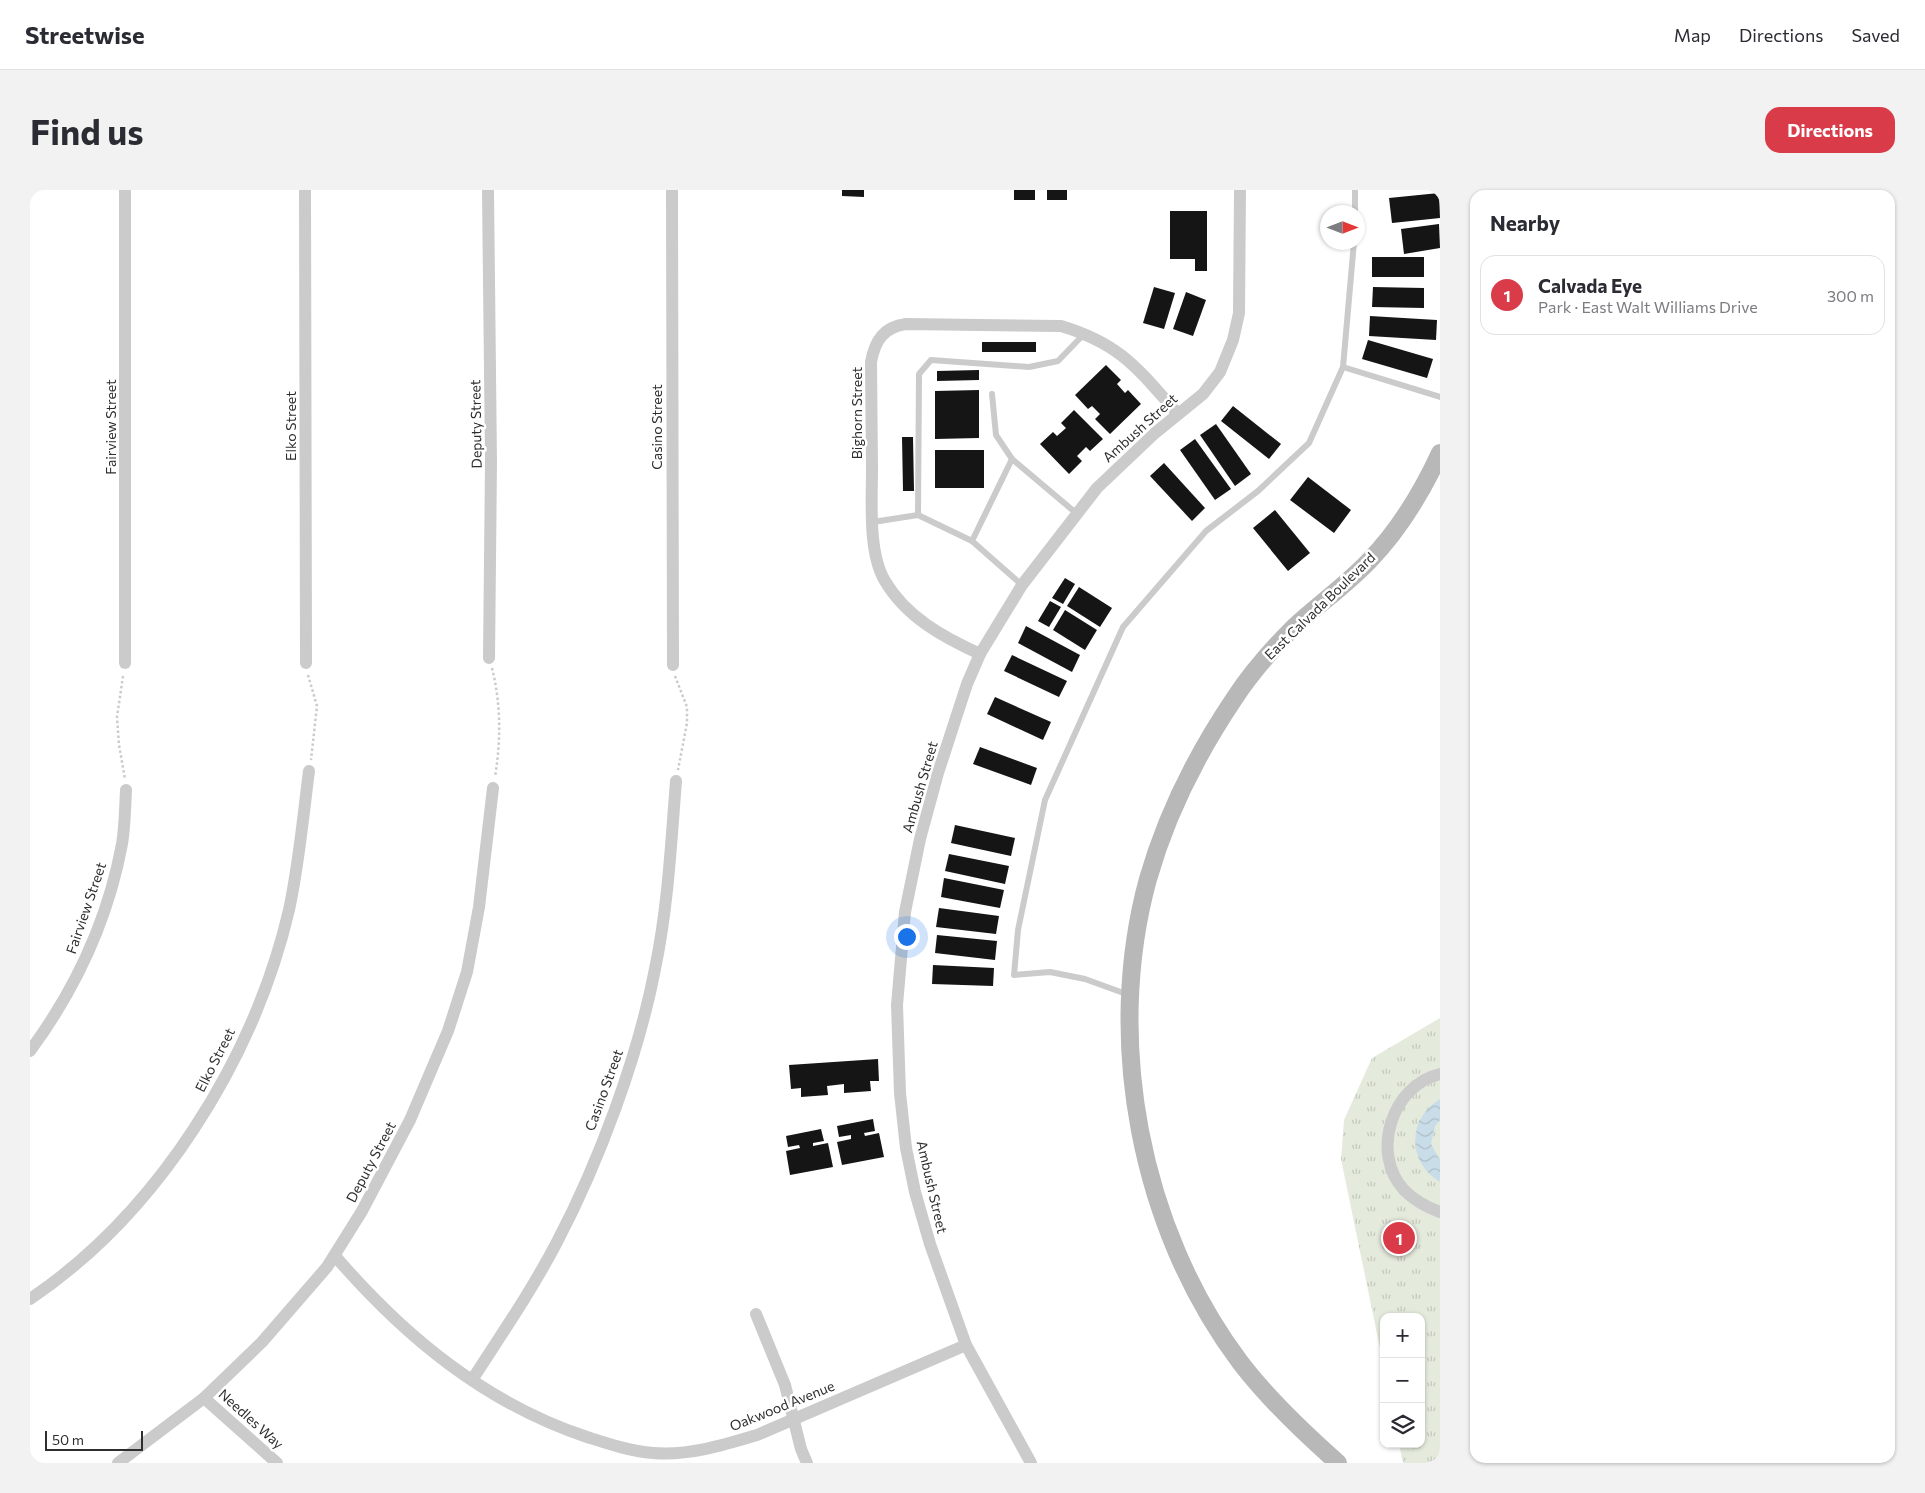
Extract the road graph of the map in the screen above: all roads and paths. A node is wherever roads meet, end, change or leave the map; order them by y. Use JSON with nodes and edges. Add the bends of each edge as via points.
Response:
{"nodes":[{"id":1,"x":124,"y":190,"type":"edge"},
{"id":2,"x":306,"y":190,"type":"edge"},
{"id":3,"x":488,"y":190,"type":"edge"},
{"id":4,"x":672,"y":190,"type":"edge"},
{"id":5,"x":1240,"y":190,"type":"edge"},
{"id":6,"x":1355,"y":190,"type":"edge"},
{"id":7,"x":1355,"y":205,"type":"edge"},
{"id":8,"x":1353,"y":250,"type":"edge"},
{"id":9,"x":1085,"y":333,"type":"junction"},
{"id":10,"x":1343,"y":368,"type":"junction"},
{"id":11,"x":992,"y":394,"type":"dead end"},
{"id":12,"x":1440,"y":397,"type":"edge"},
{"id":13,"x":1178,"y":414,"type":"junction"},
{"id":14,"x":1440,"y":453,"type":"edge"},
{"id":15,"x":1012,"y":459,"type":"junction"},
{"id":16,"x":1076,"y":513,"type":"junction"},
{"id":17,"x":918,"y":515,"type":"junction"},
{"id":18,"x":873,"y":522,"type":"junction"},
{"id":19,"x":972,"y":541,"type":"junction"},
{"id":20,"x":1022,"y":585,"type":"junction"},
{"id":21,"x":980,"y":654,"type":"junction"},
{"id":22,"x":489,"y":658,"type":"joint"},
{"id":23,"x":125,"y":663,"type":"joint"},
{"id":24,"x":306,"y":663,"type":"joint"},
{"id":25,"x":673,"y":665,"type":"joint"},
{"id":26,"x":309,"y":771,"type":"joint"},
{"id":27,"x":676,"y":781,"type":"joint"},
{"id":28,"x":493,"y":788,"type":"joint"},
{"id":29,"x":126,"y":790,"type":"joint"},
{"id":30,"x":1131,"y":996,"type":"junction"},
{"id":31,"x":30,"y":1051,"type":"edge"},
{"id":32,"x":1440,"y":1074,"type":"edge"},
{"id":33,"x":1440,"y":1212,"type":"edge"},
{"id":34,"x":334,"y":1256,"type":"junction"},
{"id":35,"x":30,"y":1299,"type":"edge"},
{"id":36,"x":756,"y":1314,"type":"dead end"},
{"id":37,"x":966,"y":1345,"type":"junction"},
{"id":38,"x":472,"y":1380,"type":"junction"},
{"id":39,"x":204,"y":1398,"type":"junction"},
{"id":40,"x":794,"y":1419,"type":"junction"},
{"id":41,"x":118,"y":1463,"type":"edge"},
{"id":42,"x":277,"y":1463,"type":"edge"},
{"id":43,"x":807,"y":1463,"type":"edge"},
{"id":44,"x":1031,"y":1463,"type":"edge"},
{"id":45,"x":1338,"y":1463,"type":"edge"}],
"edges":[{"from":1,"to":23,"type":"street","name":"Fairview Street"},
{"from":2,"to":24,"type":"street","name":"Elko Street"},
{"from":3,"to":22,"type":"street","name":"Deputy Street"},
{"from":4,"to":25,"type":"street","name":"Casino Street"},
{"from":5,"to":13,"type":"street","name":"Ambush Street","via":[[1239,313],[1233,340],[1220,372],[1202,394]]},
{"from":6,"to":7,"type":"lane"},
{"from":8,"to":10,"type":"lane"},
{"from":9,"to":13,"type":"street","name":"Bighorn Street","via":[[1114,348],[1134,364]]},
{"from":9,"to":17,"type":"lane","via":[[1058,361],[1029,368],[931,360],[919,374]]},
{"from":9,"to":18,"type":"street","name":"Bighorn Street","via":[[1048,324],[906,324],[887,329],[878,339],[871,362]]},
{"from":10,"to":12,"type":"lane"},
{"from":10,"to":30,"type":"lane","via":[[1309,442],[1258,491],[1206,531],[1123,627],[1045,800],[1018,930],[1014,974],[1050,972],[1085,979]]},
{"from":11,"to":15,"type":"lane","via":[[996,435]]},
{"from":13,"to":16,"type":"street","name":"Ambush Street","via":[[1097,488]]},
{"from":14,"to":30,"type":"main road","name":"East Calvada Boulevard","via":[[1424,487],[1397,528],[1369,561],[1267,656],[1234,698],[1207,742],[1176,802],[1147,882],[1137,933]]},
{"from":15,"to":16,"type":"lane"},
{"from":15,"to":19,"type":"lane"},
{"from":16,"to":20,"type":"street","name":"Ambush Street"},
{"from":17,"to":18,"type":"lane"},
{"from":17,"to":19,"type":"lane"},
{"from":18,"to":21,"type":"street","name":"Bighorn Street","via":[[876,558],[884,580],[897,600],[928,627]]},
{"from":19,"to":20,"type":"lane"},
{"from":20,"to":21,"type":"street","name":"Ambush Street"},
{"from":21,"to":37,"type":"street","name":"Ambush Street","via":[[950,737],[920,839],[905,912],[897,1005],[900,1093],[906,1148],[930,1244]]},
{"from":22,"to":28,"type":"path","via":[[499,696],[499,754]]},
{"from":23,"to":29,"type":"path","via":[[117,717]]},
{"from":24,"to":26,"type":"path","via":[[317,706]]},
{"from":25,"to":27,"type":"path","via":[[687,707]]},
{"from":26,"to":35,"type":"street","name":"Elko Street","via":[[299,854],[282,935],[249,1025],[211,1100],[181,1147],[130,1211],[97,1246]]},
{"from":27,"to":38,"type":"street","name":"Casino Street","via":[[667,903],[655,970],[618,1098],[583,1189],[558,1242]]},
{"from":28,"to":34,"type":"street","name":"Deputy Street","via":[[469,963],[448,1031],[410,1120]]},
{"from":29,"to":31,"type":"street","name":"Fairview Street","via":[[122,842],[114,880],[95,937],[77,977]]},
{"from":30,"to":45,"type":"main road","name":"East Calvada Boulevard","via":[[1131,1069],[1138,1127],[1145,1160],[1167,1226],[1187,1273],[1243,1366],[1290,1418]]},
{"from":32,"to":33,"type":"street","via":[[1416,1085],[1400,1102],[1390,1122],[1387,1146],[1392,1168],[1403,1189],[1421,1204]]},
{"from":34,"to":38,"type":"street","name":"Oakwood Avenue","via":[[372,1299],[425,1348]]},
{"from":34,"to":39,"type":"street","name":"Deputy Street","via":[[262,1342]]},
{"from":36,"to":40,"type":"street","via":[[785,1385]]},
{"from":37,"to":40,"type":"street","name":"Oakwood Avenue"},
{"from":37,"to":44,"type":"street","name":"Ambush Street"},
{"from":38,"to":40,"type":"street","name":"Oakwood Avenue","via":[[553,1426],[619,1447],[653,1453],[682,1453],[721,1446]]},
{"from":39,"to":41,"type":"street","name":"Deputy Street"},
{"from":39,"to":42,"type":"street","name":"Needles Way"},
{"from":40,"to":43,"type":"street"}]}
